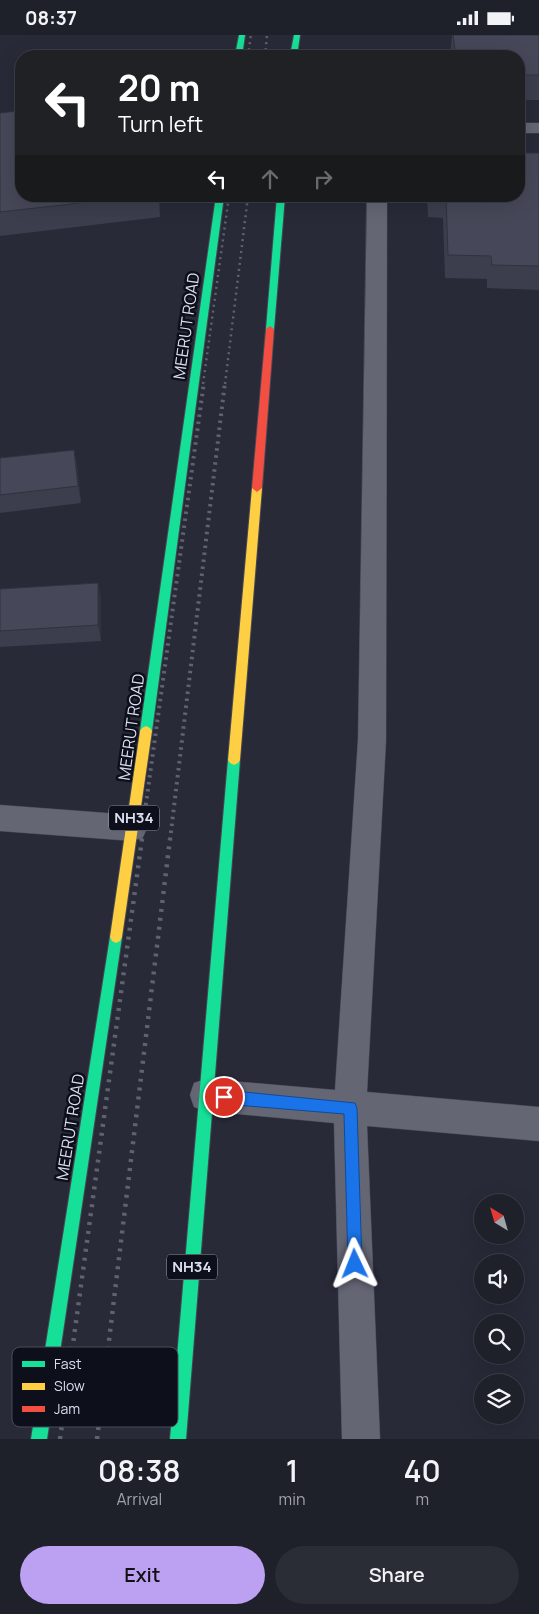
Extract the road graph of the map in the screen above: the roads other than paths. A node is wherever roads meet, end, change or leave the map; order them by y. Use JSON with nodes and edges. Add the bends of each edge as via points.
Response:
{"nodes":[{"id":1,"x":242,"y":35,"type":"edge"},
{"id":2,"x":297,"y":35,"type":"edge"},
{"id":3,"x":240,"y":50,"type":"edge"},
{"id":4,"x":295,"y":50,"type":"edge"},
{"id":5,"x":525,"y":128,"type":"edge"},
{"id":6,"x":539,"y":128,"type":"edge"},
{"id":7,"x":219,"y":202,"type":"edge"},
{"id":8,"x":280,"y":202,"type":"edge"},
{"id":9,"x":376,"y":202,"type":"edge"},
{"id":10,"x":0,"y":818,"type":"edge"},
{"id":11,"x":133,"y":828,"type":"junction"},
{"id":12,"x":206,"y":1095,"type":"junction"},
{"id":13,"x":350,"y":1108,"type":"junction"},
{"id":14,"x":539,"y":1124,"type":"edge"},
{"id":15,"x":53,"y":1347,"type":"edge"},
{"id":16,"x":178,"y":1439,"type":"edge"},
{"id":17,"x":361,"y":1439,"type":"edge"}],
"edges":[{"from":1,"to":3,"type":"highway"},
{"from":2,"to":4,"type":"highway"},
{"from":5,"to":6,"type":"street"},
{"from":7,"to":11,"type":"highway","name":"MEERUT ROAD","number":"NH34"},
{"from":8,"to":12,"type":"highway","number":"NH34"},
{"from":9,"to":13,"type":"street","via":[[372,741]]},
{"from":10,"to":11,"type":"street"},
{"from":11,"to":15,"type":"highway","name":"MEERUT ROAD","number":"NH34"},
{"from":12,"to":13,"type":"street"},
{"from":12,"to":16,"type":"highway","number":"NH34"},
{"from":13,"to":14,"type":"street"},
{"from":13,"to":17,"type":"street"}]}
